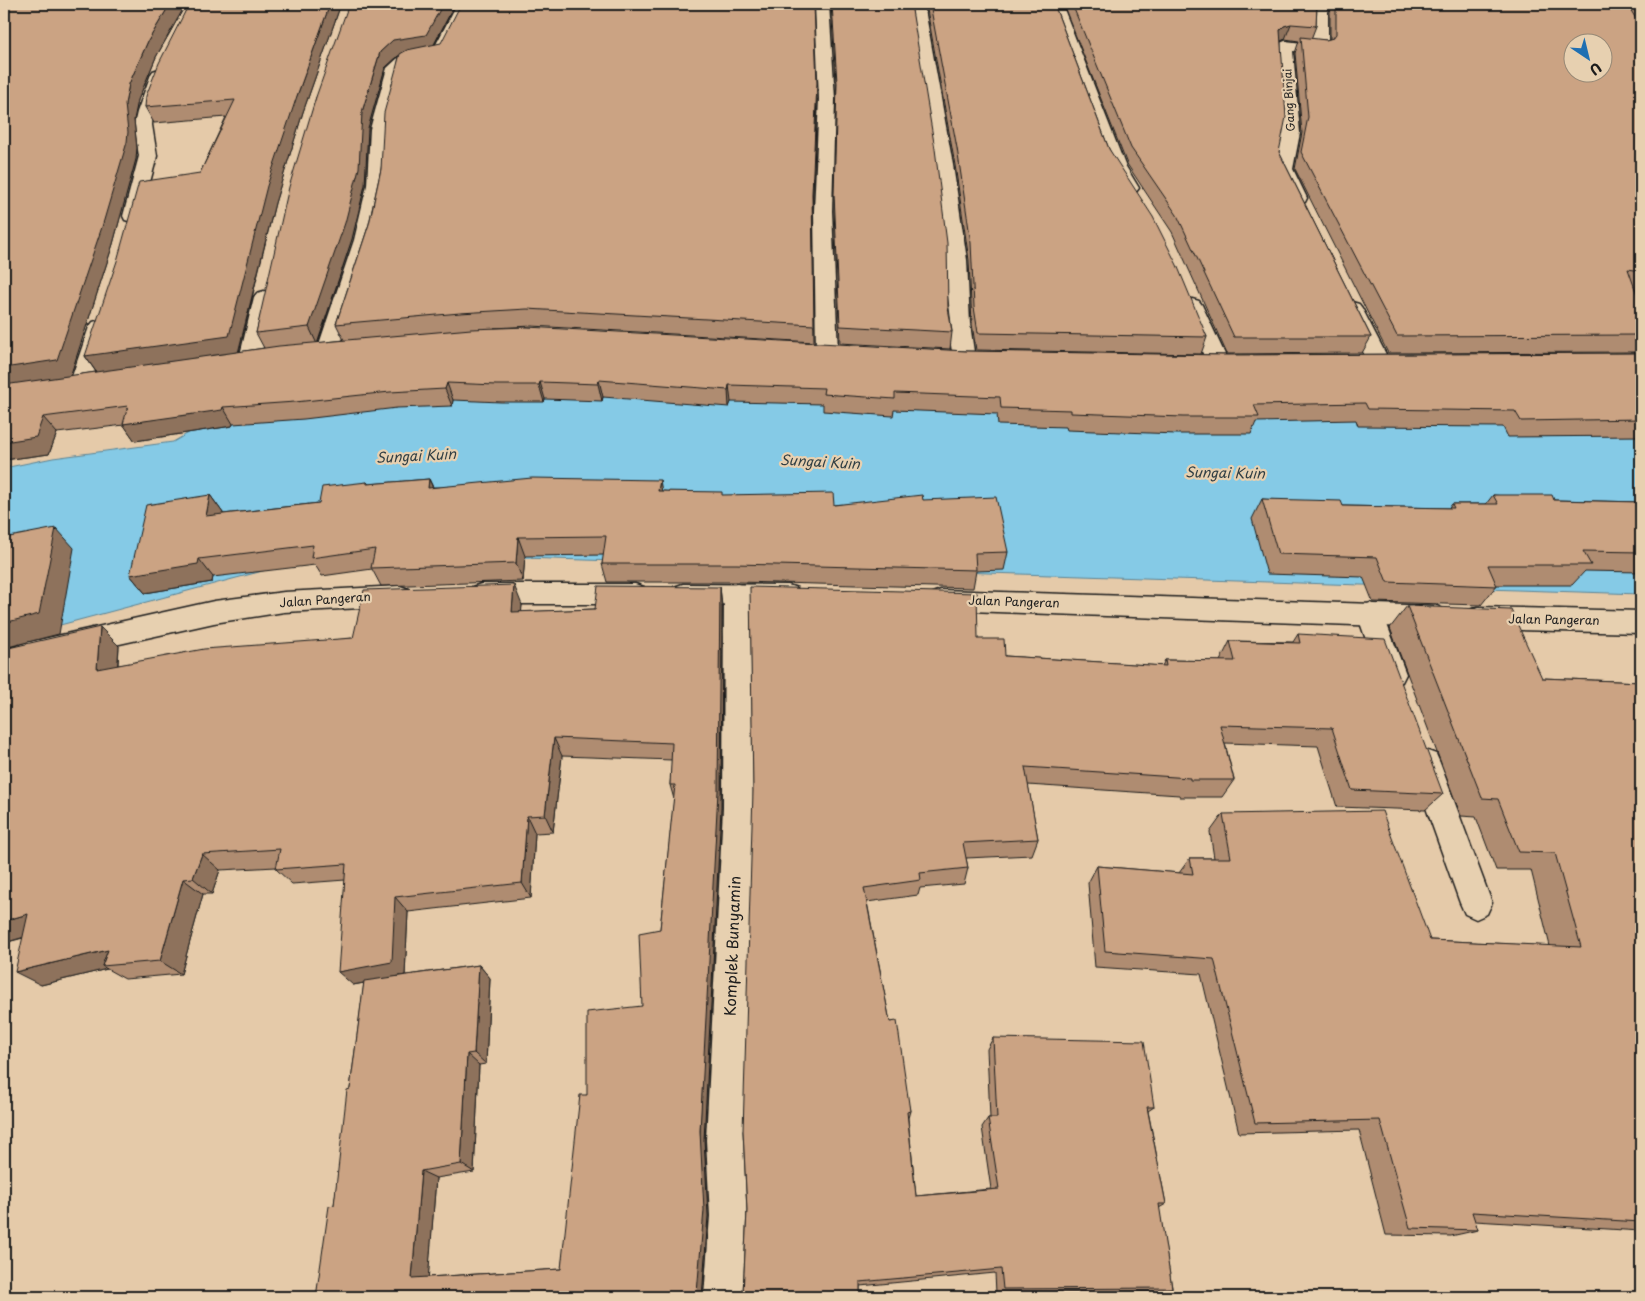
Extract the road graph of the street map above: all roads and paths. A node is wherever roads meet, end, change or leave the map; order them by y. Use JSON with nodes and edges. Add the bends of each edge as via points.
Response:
{"nodes":[{"id":1,"x":464,"y":4,"type":"edge"},
{"id":2,"x":822,"y":4,"type":"edge"},
{"id":3,"x":917,"y":4,"type":"edge"},
{"id":4,"x":1055,"y":4,"type":"edge"},
{"id":5,"x":1321,"y":4,"type":"edge"},
{"id":6,"x":166,"y":61,"type":"edge"},
{"id":7,"x":1139,"y":202,"type":"edge"},
{"id":8,"x":1306,"y":213,"type":"edge"},
{"id":9,"x":128,"y":231,"type":"edge"},
{"id":10,"x":269,"y":276,"type":"edge"},
{"id":11,"x":1184,"y":286,"type":"edge"},
{"id":12,"x":1344,"y":292,"type":"edge"},
{"id":13,"x":104,"y":313,"type":"edge"},
{"id":14,"x":327,"y":350,"type":"edge"},
{"id":15,"x":827,"y":352,"type":"edge"},
{"id":16,"x":250,"y":359,"type":"edge"},
{"id":17,"x":964,"y":359,"type":"edge"},
{"id":18,"x":1379,"y":362,"type":"edge"},
{"id":19,"x":1217,"y":363,"type":"edge"},
{"id":20,"x":80,"y":385,"type":"edge"},
{"id":21,"x":458,"y":594,"type":"edge"},
{"id":22,"x":737,"y":594,"type":"junction"},
{"id":23,"x":422,"y":595,"type":"edge"},
{"id":24,"x":814,"y":596,"type":"edge"},
{"id":25,"x":913,"y":599,"type":"edge"},
{"id":26,"x":1370,"y":614,"type":"junction"},
{"id":27,"x":1641,"y":622,"type":"edge"},
{"id":28,"x":4,"y":661,"type":"edge"},
{"id":29,"x":1401,"y":698,"type":"edge"},
{"id":30,"x":1414,"y":735,"type":"edge"},
{"id":31,"x":1476,"y":903,"type":"dead end"},
{"id":32,"x":724,"y":1297,"type":"edge"}],
"edges":[{"from":1,"to":14,"type":"street","via":[[438,55],[405,60],[395,68],[379,129],[376,185],[364,240]]},
{"from":2,"to":15,"type":"street","via":[[827,99],[823,212]]},
{"from":3,"to":17,"type":"street","via":[[957,260]]},
{"from":4,"to":7,"type":"street","via":[[1116,165]]},
{"from":5,"to":8,"type":"street","name":"Gang Binjai","via":[[1320,49],[1286,46],[1291,134],[1284,169]]},
{"from":6,"to":9,"type":"street","via":[[145,112],[143,125],[148,156]]},
{"from":10,"to":16,"type":"street"},
{"from":11,"to":19,"type":"street"},
{"from":12,"to":18,"type":"street"},
{"from":13,"to":20,"type":"street"},
{"from":21,"to":22,"type":"street"},
{"from":22,"to":24,"type":"street"},
{"from":22,"to":32,"type":"street","name":"Komplek Bunyamin","via":[[738,808],[725,1140],[729,1216]]},
{"from":23,"to":28,"type":"street","name":"Jalan Pangeran","via":[[284,602],[214,612]]},
{"from":25,"to":26,"type":"street","name":"Jalan Pangeran"},
{"from":26,"to":27,"type":"street","name":"Jalan Pangeran"},
{"from":26,"to":29,"type":"street"},
{"from":30,"to":31,"type":"street"}]}
